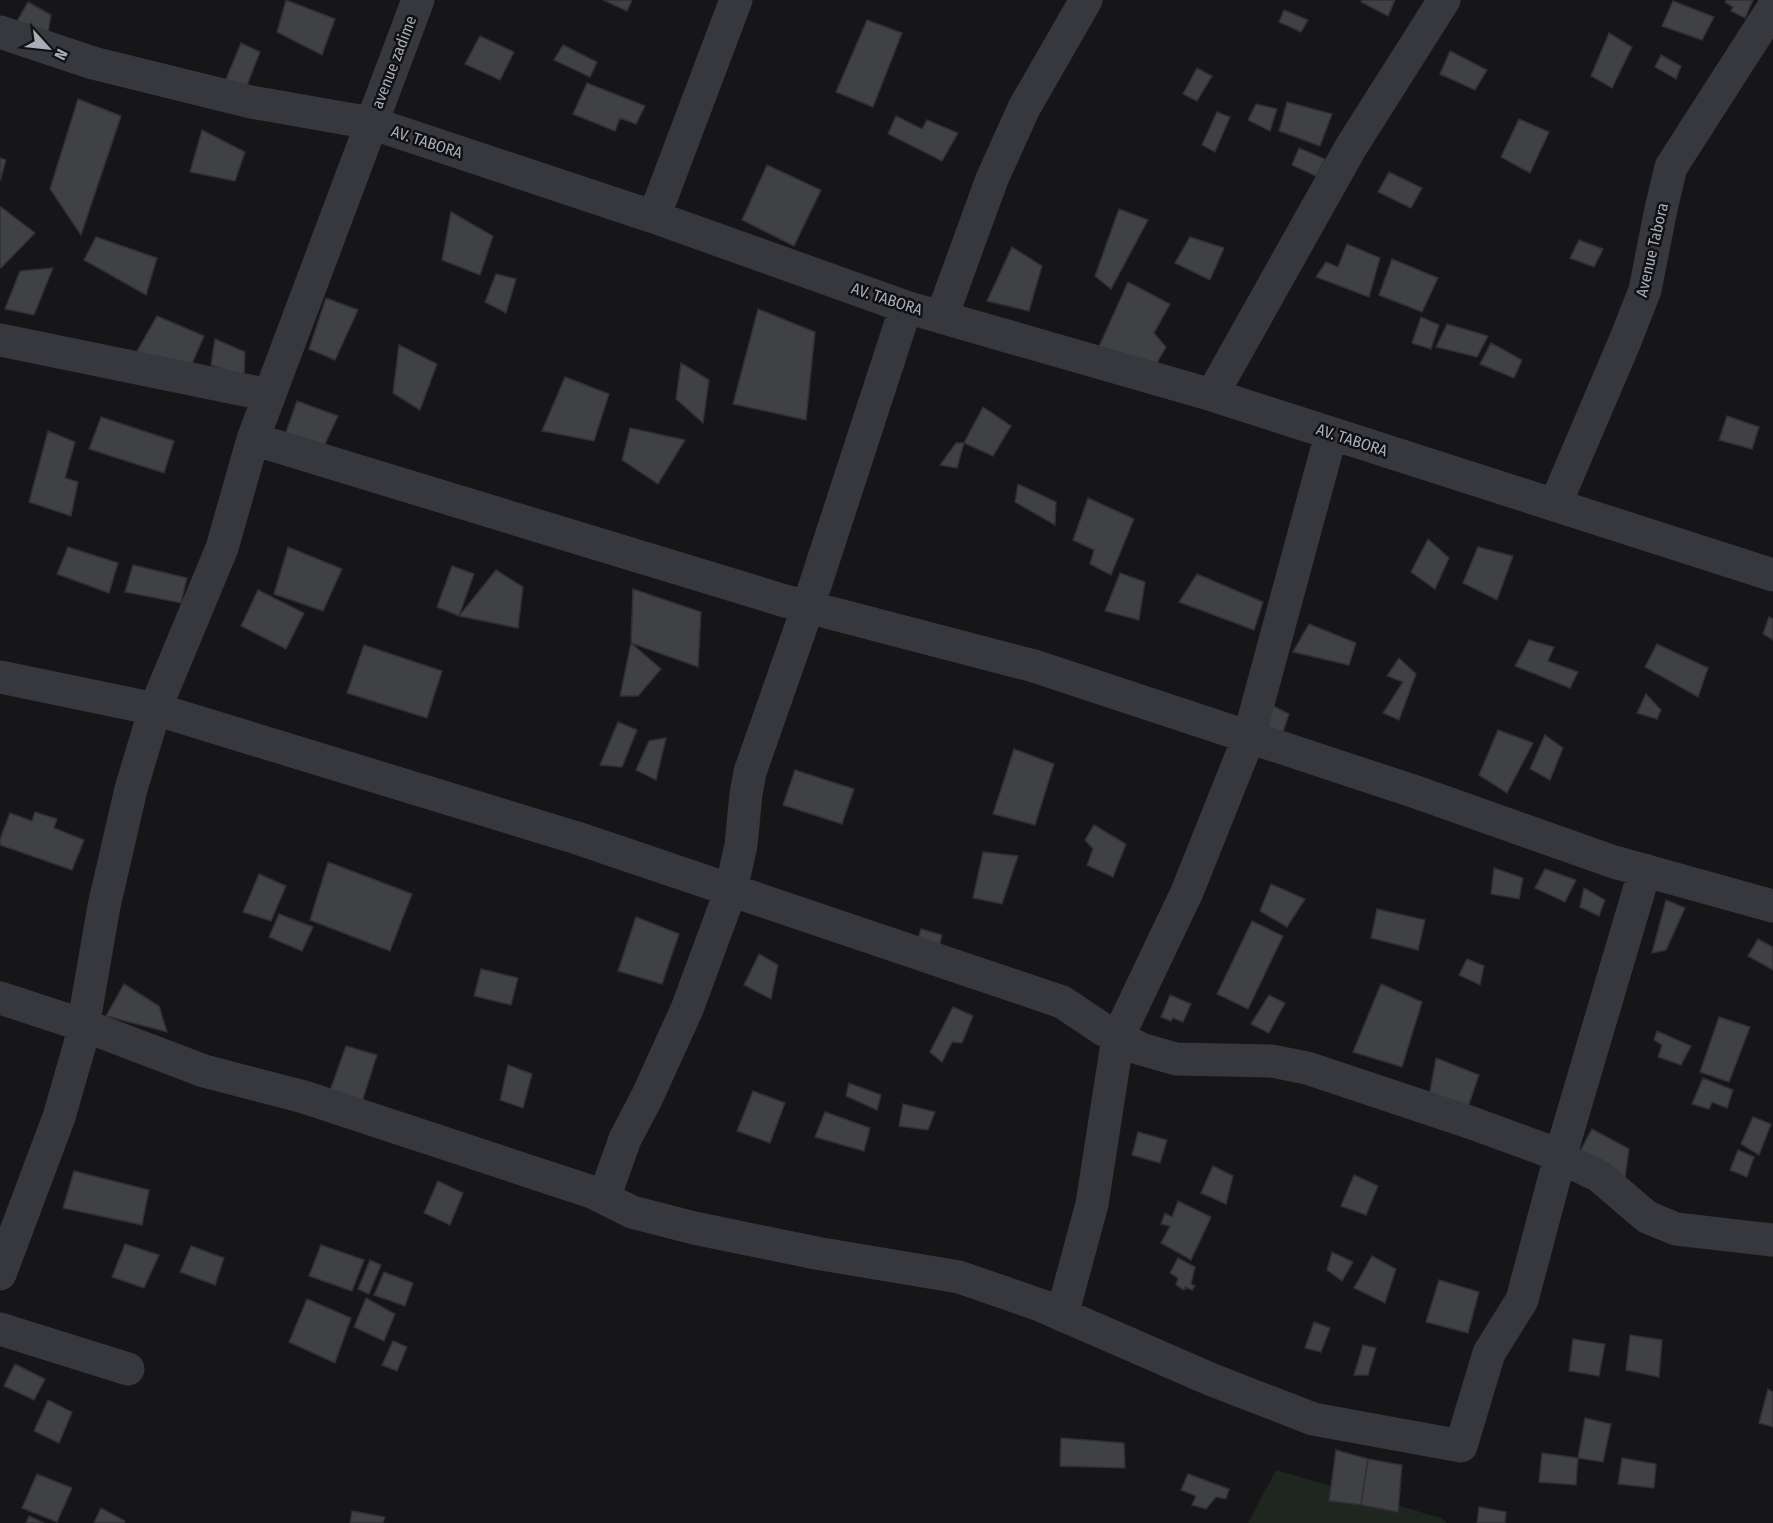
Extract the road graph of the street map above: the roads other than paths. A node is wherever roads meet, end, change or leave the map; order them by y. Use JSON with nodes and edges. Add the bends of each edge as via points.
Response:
{"nodes":[{"id":1,"x":418,"y":0,"type":"edge"},
{"id":2,"x":736,"y":0,"type":"edge"},
{"id":3,"x":1086,"y":0,"type":"edge"},
{"id":4,"x":1444,"y":0,"type":"edge"},
{"id":5,"x":1773,"y":8,"type":"edge"},
{"id":6,"x":0,"y":32,"type":"edge"},
{"id":7,"x":371,"y":123,"type":"junction"},
{"id":8,"x":654,"y":217,"type":"junction"},
{"id":9,"x":906,"y":307,"type":"junction"},
{"id":10,"x":942,"y":316,"type":"junction"},
{"id":11,"x":0,"y":340,"type":"edge"},
{"id":12,"x":269,"y":395,"type":"junction"},
{"id":13,"x":1212,"y":395,"type":"junction"},
{"id":14,"x":1331,"y":434,"type":"junction"},
{"id":15,"x":253,"y":439,"type":"junction"},
{"id":16,"x":1555,"y":505,"type":"junction"},
{"id":17,"x":1773,"y":575,"type":"edge"},
{"id":18,"x":808,"y":607,"type":"junction"},
{"id":19,"x":0,"y":677,"type":"edge"},
{"id":20,"x":155,"y":709,"type":"junction"},
{"id":21,"x":1250,"y":737,"type":"junction"},
{"id":22,"x":1645,"y":870,"type":"junction"},
{"id":23,"x":731,"y":890,"type":"junction"},
{"id":24,"x":1773,"y":906,"type":"edge"},
{"id":25,"x":0,"y":998,"type":"edge"},
{"id":26,"x":84,"y":1025,"type":"junction"},
{"id":27,"x":1118,"y":1037,"type":"junction"},
{"id":28,"x":1560,"y":1157,"type":"junction"},
{"id":29,"x":604,"y":1198,"type":"junction"},
{"id":30,"x":1773,"y":1240,"type":"edge"},
{"id":31,"x":0,"y":1274,"type":"edge"},
{"id":32,"x":1062,"y":1315,"type":"junction"},
{"id":33,"x":0,"y":1329,"type":"edge"},
{"id":34,"x":128,"y":1369,"type":"dead end"}],
"edges":[{"from":1,"to":7,"type":"street","name":"avenue zadime"},
{"from":2,"to":8,"type":"street"},
{"from":3,"to":10,"type":"street","via":[[1024,108],[992,179]]},
{"from":4,"to":13,"type":"street","via":[[1351,147]]},
{"from":5,"to":16,"type":"street","name":"Avenue Tabora","via":[[1671,166],[1645,290]]},
{"from":6,"to":7,"type":"street","name":"AV. TABORA","via":[[93,63],[251,102]]},
{"from":7,"to":8,"type":"street","name":"AV. TABORA"},
{"from":7,"to":12,"type":"street","name":"avenue zadime"},
{"from":8,"to":9,"type":"street","name":"AV. TABORA"},
{"from":9,"to":10,"type":"street","name":"AV. TABORA"},
{"from":9,"to":18,"type":"street"},
{"from":10,"to":13,"type":"street","name":"AV. TABORA"},
{"from":11,"to":12,"type":"street"},
{"from":12,"to":15,"type":"street","name":"avenue zadime"},
{"from":13,"to":14,"type":"street","name":"AV. TABORA"},
{"from":14,"to":16,"type":"street","name":"AV. TABORA"},
{"from":14,"to":21,"type":"street"},
{"from":15,"to":18,"type":"street"},
{"from":15,"to":20,"type":"street","name":"avenue zadime","via":[[222,549]]},
{"from":16,"to":17,"type":"street","name":"AV. TABORA"},
{"from":18,"to":21,"type":"street","via":[[1034,666]]},
{"from":18,"to":23,"type":"street","via":[[750,772]]},
{"from":19,"to":20,"type":"street"},
{"from":20,"to":23,"type":"street","via":[[566,834]]},
{"from":20,"to":26,"type":"street","name":"avenue zadime","via":[[106,896]]},
{"from":21,"to":22,"type":"street"},
{"from":21,"to":27,"type":"street","via":[[1186,892]]},
{"from":22,"to":24,"type":"street"},
{"from":22,"to":28,"type":"street"},
{"from":23,"to":27,"type":"street","via":[[1062,1002]]},
{"from":23,"to":29,"type":"street","via":[[687,1009],[626,1139]]},
{"from":25,"to":26,"type":"street"},
{"from":26,"to":29,"type":"street","via":[[204,1071],[304,1097]]},
{"from":26,"to":31,"type":"street","name":"avenue zadime","via":[[59,1118]]},
{"from":27,"to":28,"type":"street","via":[[1141,1049],[1176,1059],[1271,1060],[1307,1068]]},
{"from":27,"to":32,"type":"street","via":[[1092,1204]]},
{"from":28,"to":30,"type":"street","via":[[1599,1176],[1647,1217],[1676,1229]]},
{"from":28,"to":32,"type":"street","via":[[1522,1299],[1489,1353],[1461,1446],[1313,1419]]},
{"from":29,"to":32,"type":"street","via":[[632,1212],[694,1228],[959,1277]]},
{"from":33,"to":34,"type":"street"}]}
